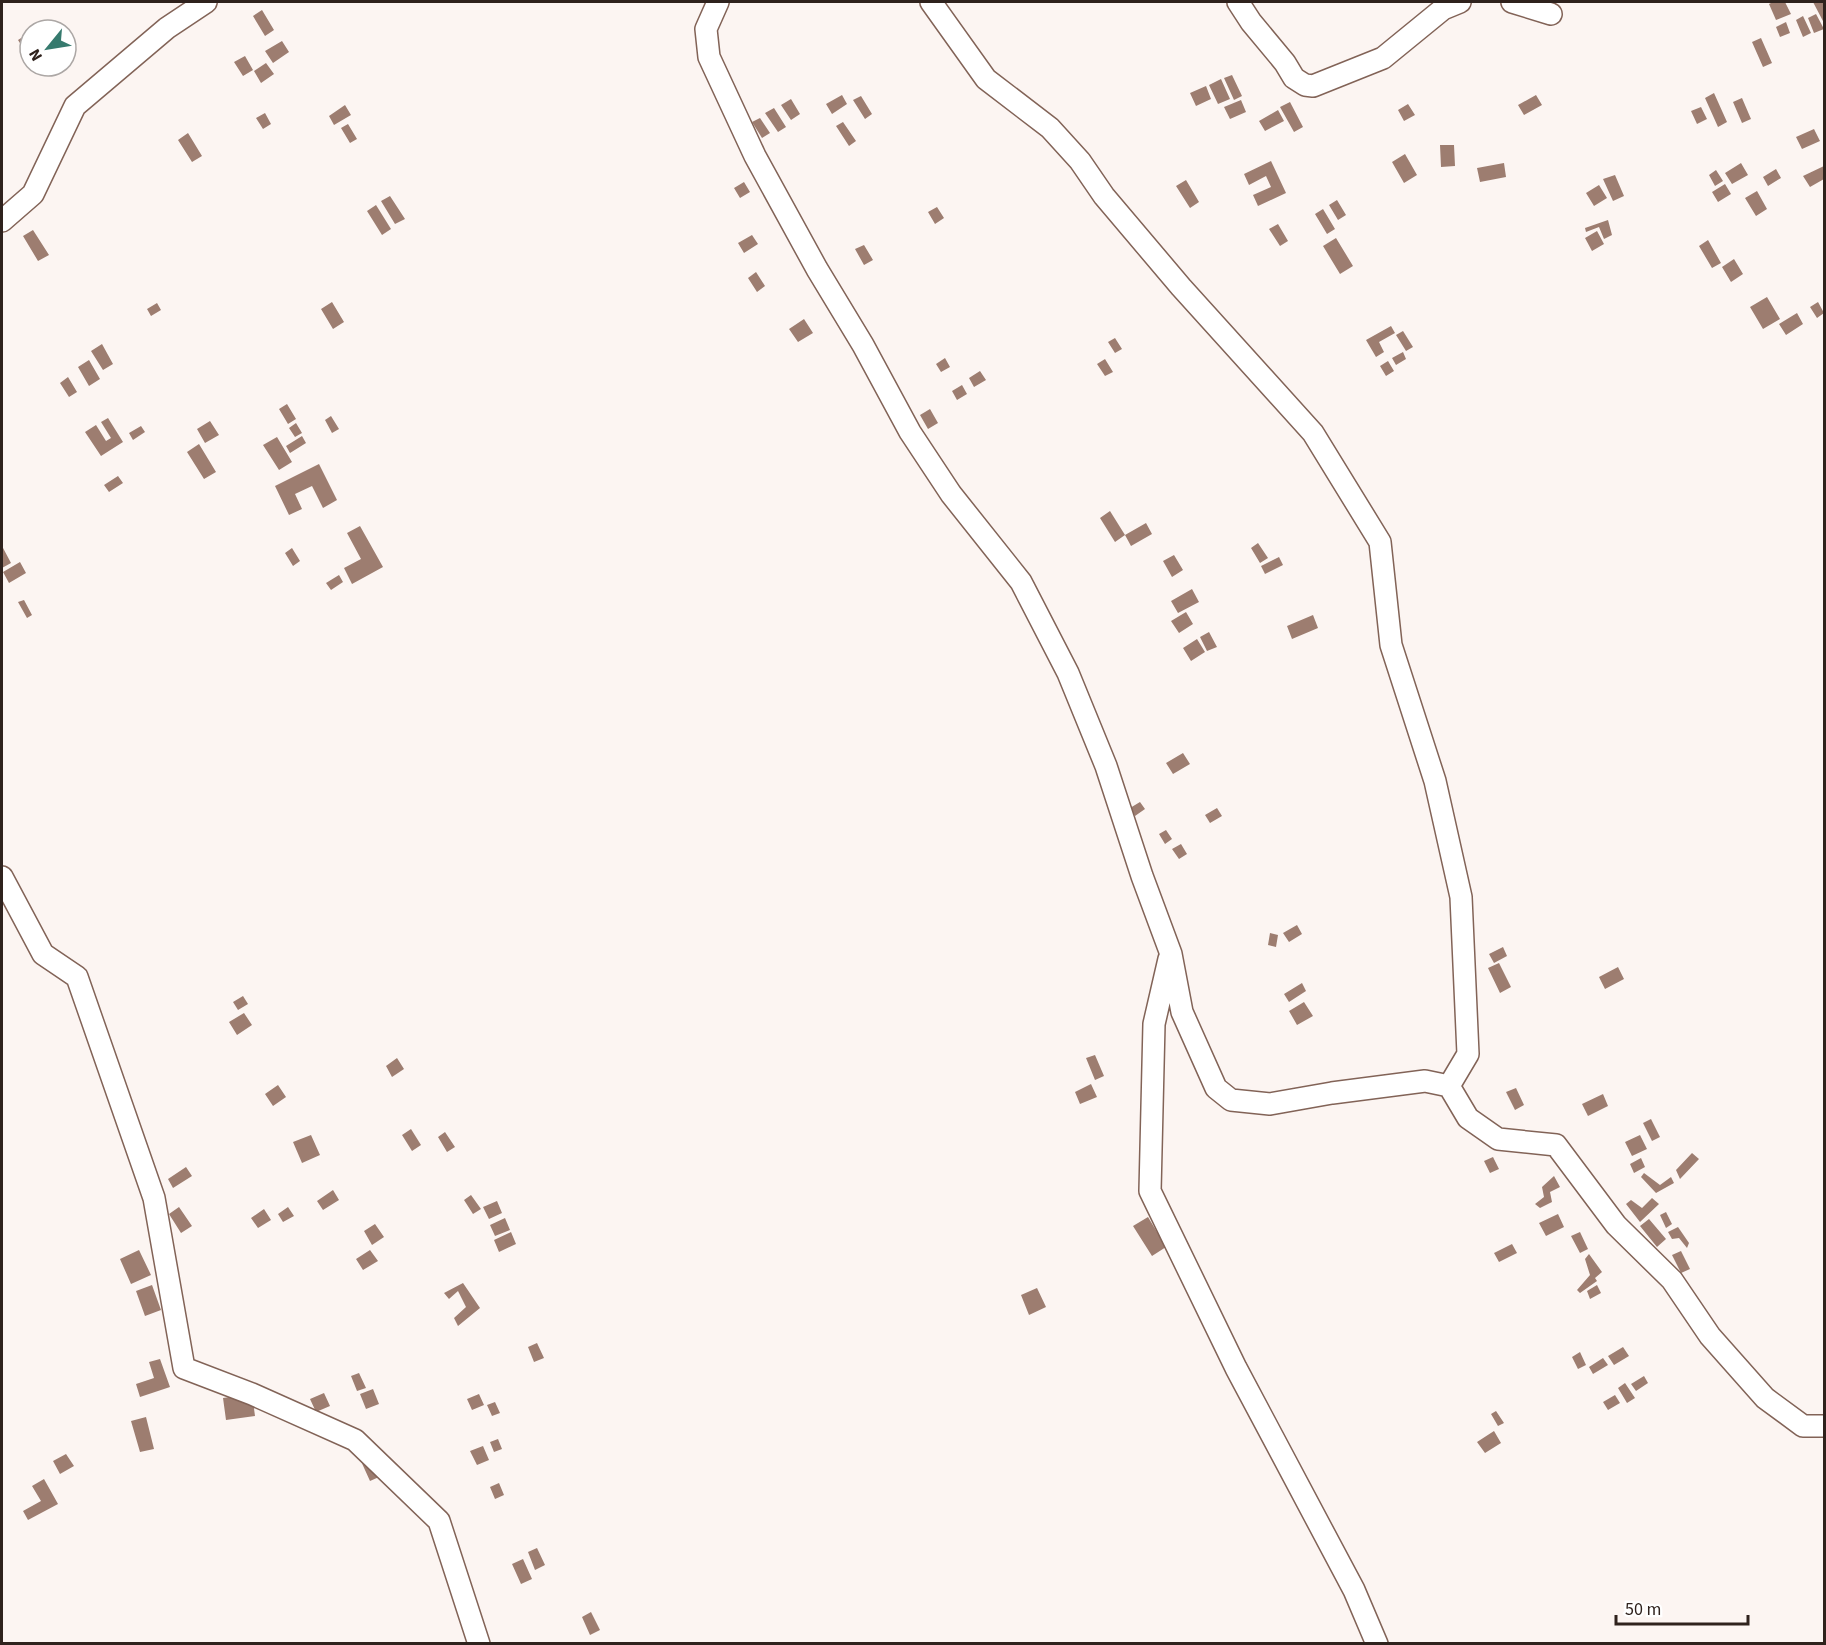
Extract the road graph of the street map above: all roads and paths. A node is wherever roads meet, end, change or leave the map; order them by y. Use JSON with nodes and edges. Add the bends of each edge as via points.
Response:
{"nodes":[{"id":1,"x":206,"y":2,"type":"edge"},
{"id":2,"x":718,"y":2,"type":"edge"},
{"id":3,"x":931,"y":2,"type":"edge"},
{"id":4,"x":1238,"y":2,"type":"edge"},
{"id":5,"x":1460,"y":2,"type":"edge"},
{"id":6,"x":1512,"y":2,"type":"edge"},
{"id":7,"x":1551,"y":14,"type":"dead end"},
{"id":8,"x":2,"y":221,"type":"edge"},
{"id":9,"x":2,"y":877,"type":"edge"},
{"id":10,"x":1171,"y":954,"type":"junction"},
{"id":11,"x":1449,"y":1086,"type":"junction"},
{"id":12,"x":1824,"y":1426,"type":"edge"},
{"id":13,"x":479,"y":1644,"type":"edge"},
{"id":14,"x":1377,"y":1644,"type":"edge"}],
"edges":[{"from":1,"to":8,"type":"street","via":[[167,28],[75,106],[33,194]]},
{"from":2,"to":10,"type":"street","via":[[706,29],[709,57],[756,156],[910,432],[951,494],[1021,582],[1068,673],[1106,766]]},
{"from":3,"to":11,"type":"street","via":[[986,79],[1050,128],[1181,287],[1313,433],[1380,542],[1391,645],[1435,781],[1461,897],[1468,1054]]},
{"from":4,"to":5,"type":"street","via":[[1294,78],[1313,86],[1383,58],[1443,9]]},
{"from":6,"to":7,"type":"street"},
{"from":9,"to":13,"type":"street","via":[[43,954],[77,977],[154,1198],[184,1368],[355,1440],[439,1521]]},
{"from":10,"to":11,"type":"street","via":[[1182,1012],[1216,1088],[1231,1100],[1270,1104],[1425,1081]]},
{"from":10,"to":14,"type":"street","via":[[1154,1024],[1150,1191],[1236,1368],[1354,1590]]},
{"from":11,"to":12,"type":"street","via":[[1468,1118],[1498,1139],[1556,1145],[1616,1225],[1672,1280],[1710,1336],[1765,1398],[1803,1426]]}]}
